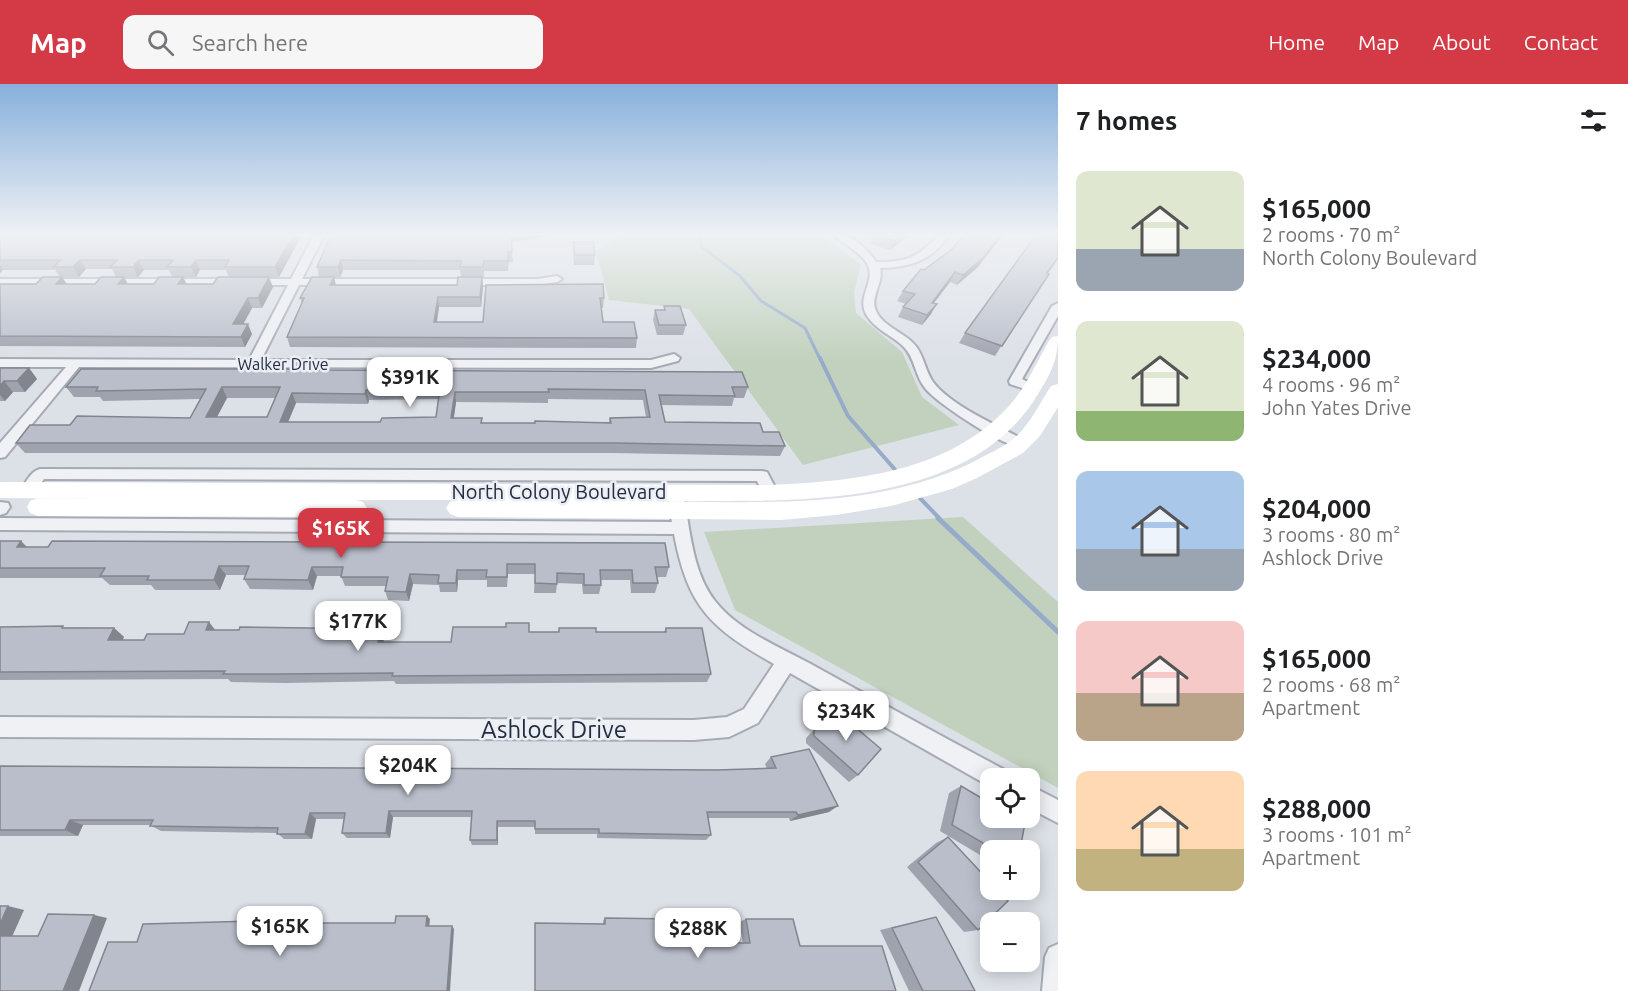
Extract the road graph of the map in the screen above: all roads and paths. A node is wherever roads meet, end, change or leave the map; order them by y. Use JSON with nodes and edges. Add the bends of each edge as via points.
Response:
{"nodes":[{"id":1,"x":298,"y":277,"type":"edge"},
{"id":2,"x":876,"y":277,"type":"edge"},
{"id":3,"x":557,"y":279,"type":"dead end"},
{"id":4,"x":0,"y":282,"type":"edge"},
{"id":5,"x":295,"y":283,"type":"junction"},
{"id":6,"x":1058,"y":306,"type":"edge"},
{"id":7,"x":1058,"y":341,"type":"edge"},
{"id":8,"x":674,"y":358,"type":"dead end"},
{"id":9,"x":0,"y":363,"type":"edge"},
{"id":10,"x":75,"y":364,"type":"junction"},
{"id":11,"x":254,"y":364,"type":"junction"},
{"id":12,"x":1031,"y":387,"type":"junction"},
{"id":13,"x":1058,"y":390,"type":"edge"},
{"id":14,"x":997,"y":431,"type":"junction"},
{"id":15,"x":1021,"y":444,"type":"junction"},
{"id":16,"x":0,"y":453,"type":"edge"},
{"id":17,"x":29,"y":490,"type":"junction"},
{"id":18,"x":770,"y":493,"type":"junction"},
{"id":19,"x":0,"y":507,"type":"edge"},
{"id":20,"x":678,"y":510,"type":"junction"},
{"id":21,"x":786,"y":660,"type":"junction"},
{"id":22,"x":0,"y":727,"type":"edge"},
{"id":23,"x":980,"y":768,"type":"edge"},
{"id":24,"x":1040,"y":802,"type":"edge"},
{"id":25,"x":1058,"y":812,"type":"edge"},
{"id":26,"x":1058,"y":957,"type":"edge"},
{"id":27,"x":1055,"y":991,"type":"edge"}],
"edges":[{"from":1,"to":5,"type":"street"},
{"from":2,"to":14,"type":"street","via":[[868,300],[870,312],[914,350],[928,384],[938,394]]},
{"from":3,"to":5,"type":"street"},
{"from":4,"to":5,"type":"street"},
{"from":5,"to":11,"type":"street"},
{"from":6,"to":12,"type":"street","via":[[1016,381]]},
{"from":7,"to":12,"type":"main road","name":"North Colony Boulevard"},
{"from":8,"to":11,"type":"street","name":"Walker Drive","via":[[651,364]]},
{"from":9,"to":10,"type":"street","name":"Walker Drive"},
{"from":10,"to":11,"type":"street","name":"Walker Drive"},
{"from":10,"to":16,"type":"street"},
{"from":12,"to":14,"type":"main road","name":"North Colony Boulevard","via":[[1017,411]]},
{"from":13,"to":15,"type":"main road","name":"North Colony Boulevard"},
{"from":14,"to":15,"type":"street"},
{"from":14,"to":18,"type":"main road","name":"North Colony Boulevard","via":[[971,450],[934,467],[835,489]]},
{"from":15,"to":20,"type":"main road","name":"North Colony Boulevard","via":[[972,473],[890,498],[781,511]]},
{"from":17,"to":18,"type":"street","via":[[40,474],[762,476]]},
{"from":17,"to":19,"type":"main road","name":"North Colony Boulevard"},
{"from":17,"to":20,"type":"main road","name":"North Colony Boulevard"},
{"from":18,"to":20,"type":"main road","name":"North Colony Boulevard"},
{"from":19,"to":20,"type":"main road","name":"North Colony Boulevard"},
{"from":20,"to":21,"type":"street","via":[[689,564],[709,607],[733,628]]},
{"from":21,"to":22,"type":"street","name":"Ashlock Drive","via":[[751,716],[729,727],[694,730]]},
{"from":21,"to":23,"type":"street"},
{"from":24,"to":25,"type":"street"},
{"from":26,"to":27,"type":"street"}]}
